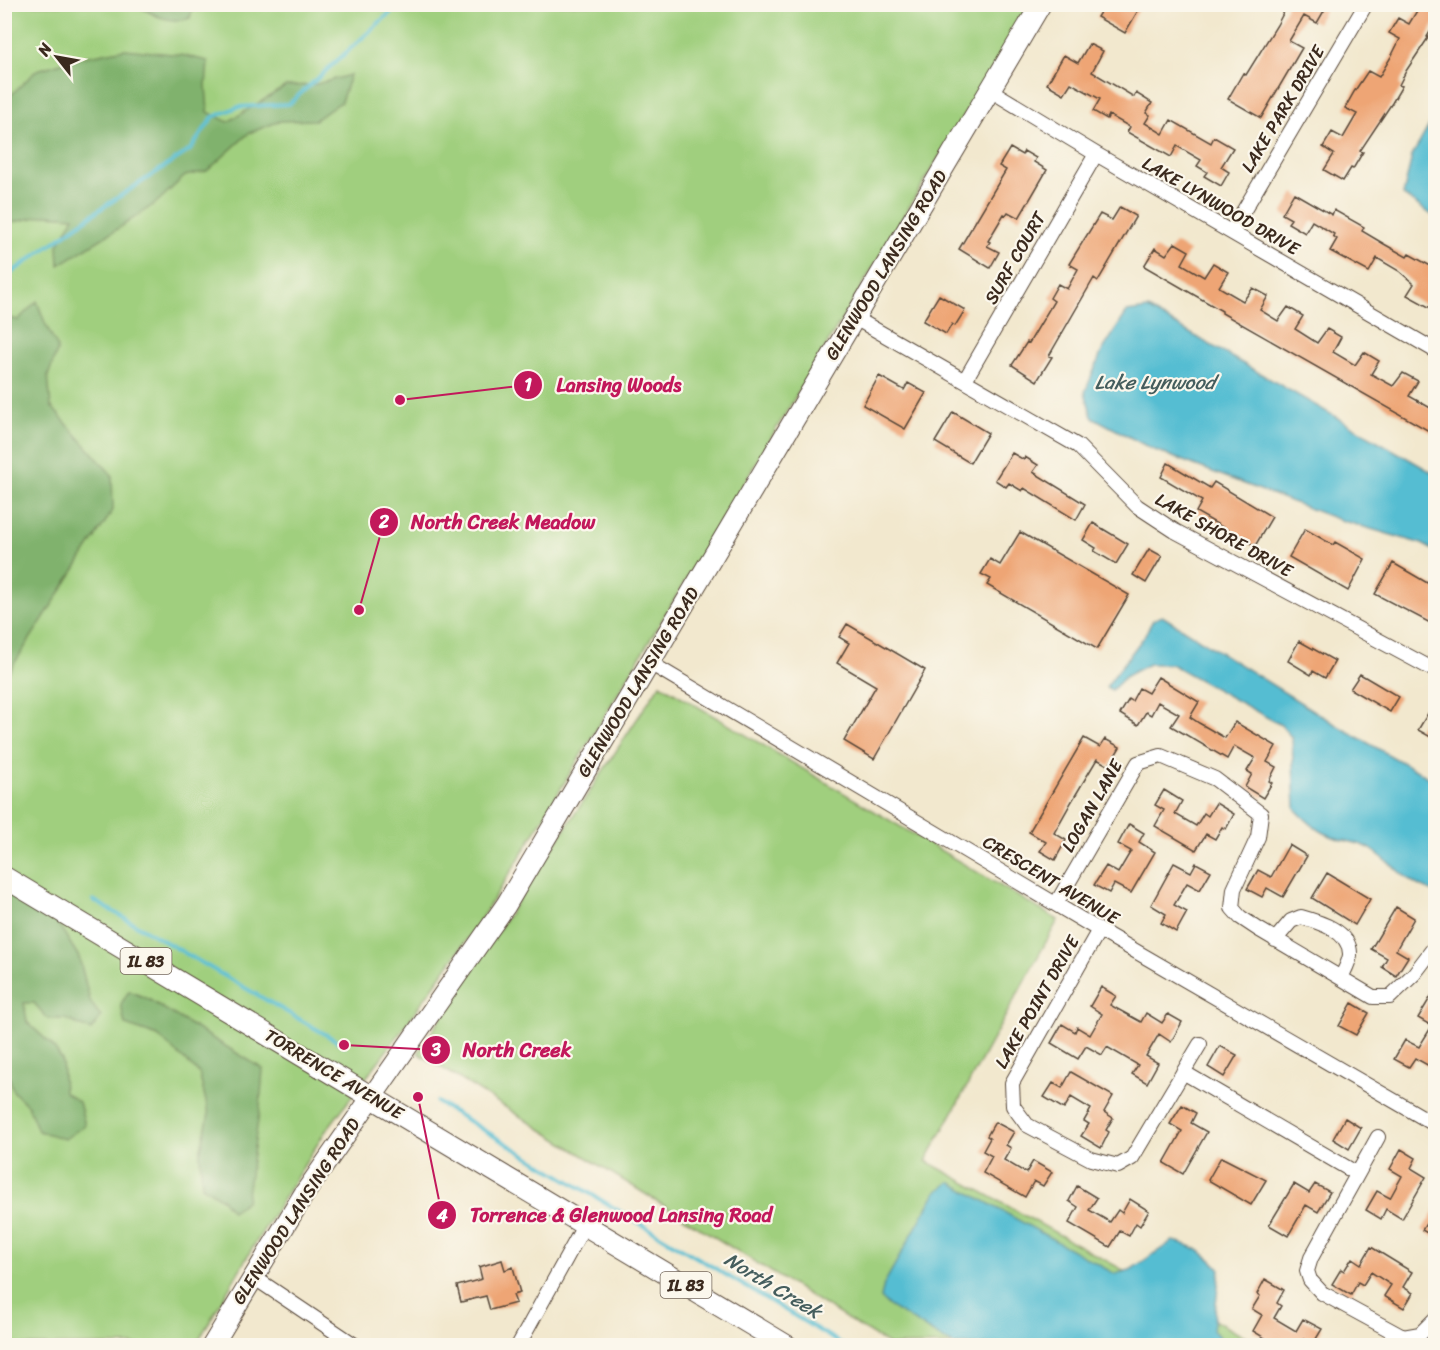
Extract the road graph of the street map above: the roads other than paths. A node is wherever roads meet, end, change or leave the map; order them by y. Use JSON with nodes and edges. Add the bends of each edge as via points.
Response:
{"nodes":[{"id":1,"x":1041,"y":4,"type":"edge"},
{"id":2,"x":1366,"y":4,"type":"edge"},
{"id":3,"x":990,"y":90,"type":"junction"},
{"id":4,"x":1096,"y":154,"type":"junction"},
{"id":5,"x":1231,"y":232,"type":"junction"},
{"id":6,"x":855,"y":318,"type":"junction"},
{"id":7,"x":1436,"y":351,"type":"edge"},
{"id":8,"x":965,"y":380,"type":"junction"},
{"id":9,"x":650,"y":663,"type":"junction"},
{"id":10,"x":1436,"y":670,"type":"edge"},
{"id":11,"x":4,"y":877,"type":"edge"},
{"id":12,"x":1056,"y":904,"type":"junction"},
{"id":13,"x":1099,"y":930,"type":"junction"},
{"id":14,"x":1275,"y":940,"type":"junction"},
{"id":15,"x":1436,"y":945,"type":"edge"},
{"id":16,"x":1341,"y":978,"type":"junction"},
{"id":17,"x":1200,"y":1044,"type":"dead end"},
{"id":18,"x":1183,"y":1072,"type":"junction"},
{"id":19,"x":372,"y":1096,"type":"junction"},
{"id":20,"x":1436,"y":1125,"type":"edge"},
{"id":21,"x":1378,"y":1137,"type":"dead end"},
{"id":22,"x":1356,"y":1173,"type":"junction"},
{"id":23,"x":585,"y":1224,"type":"junction"},
{"id":24,"x":252,"y":1276,"type":"junction"},
{"id":25,"x":1436,"y":1318,"type":"edge"},
{"id":26,"x":212,"y":1346,"type":"edge"},
{"id":27,"x":356,"y":1346,"type":"edge"},
{"id":28,"x":518,"y":1346,"type":"edge"},
{"id":29,"x":787,"y":1346,"type":"edge"}],
"edges":[{"from":1,"to":3,"type":"main road","name":"GLENWOOD LANSING ROAD"},
{"from":2,"to":5,"type":"street","name":"LAKE PARK DRIVE"},
{"from":3,"to":4,"type":"street","name":"LAKE LYNWOOD DRIVE"},
{"from":3,"to":6,"type":"main road","name":"GLENWOOD LANSING ROAD"},
{"from":4,"to":5,"type":"street","name":"LAKE LYNWOOD DRIVE"},
{"from":4,"to":8,"type":"street","name":"SURF COURT"},
{"from":5,"to":7,"type":"street","name":"LAKE LYNWOOD DRIVE"},
{"from":6,"to":8,"type":"street","name":"LAKE SHORE DRIVE"},
{"from":6,"to":9,"type":"main road","name":"GLENWOOD LANSING ROAD"},
{"from":8,"to":10,"type":"street","name":"LAKE SHORE DRIVE","via":[[1078,446],[1137,506],[1175,531]]},
{"from":9,"to":12,"type":"street","name":"CRESCENT AVENUE"},
{"from":9,"to":19,"type":"main road","name":"GLENWOOD LANSING ROAD","via":[[506,905]]},
{"from":11,"to":19,"type":"main road","name":"TORRENCE AVENUE","number":"IL 83"},
{"from":12,"to":13,"type":"street","name":"CRESCENT AVENUE"},
{"from":12,"to":14,"type":"street","name":"LOGAN LANE","via":[[1138,763],[1161,756],[1215,779],[1261,814],[1258,837],[1234,889],[1232,908]]},
{"from":13,"to":18,"type":"street","name":"LAKE POINT DRIVE","via":[[1011,1083],[1013,1106],[1027,1125],[1091,1159],[1118,1166],[1132,1158]]},
{"from":13,"to":20,"type":"street","name":"CRESCENT AVENUE"},
{"from":14,"to":16,"type":"street","name":"LOGAN LANE"},
{"from":14,"to":16,"type":"street","via":[[1291,921],[1301,917],[1332,928],[1349,947],[1350,958]]},
{"from":15,"to":16,"type":"street","name":"LOGAN LANE","via":[[1390,997],[1373,997]]},
{"from":17,"to":18,"type":"street","name":"LAKE POINT DRIVE"},
{"from":18,"to":22,"type":"street"},
{"from":19,"to":23,"type":"main road","name":"TORRENCE AVENUE","number":"IL 83"},
{"from":19,"to":24,"type":"main road","name":"GLENWOOD LANSING ROAD"},
{"from":21,"to":22,"type":"street"},
{"from":22,"to":25,"type":"street","via":[[1311,1258],[1307,1271],[1310,1280],[1322,1293],[1403,1337],[1420,1334]]},
{"from":23,"to":28,"type":"street"},
{"from":23,"to":29,"type":"main road","name":"TORRENCE AVENUE","number":"IL 83"},
{"from":24,"to":26,"type":"main road","name":"GLENWOOD LANSING ROAD"},
{"from":24,"to":27,"type":"street"}]}
